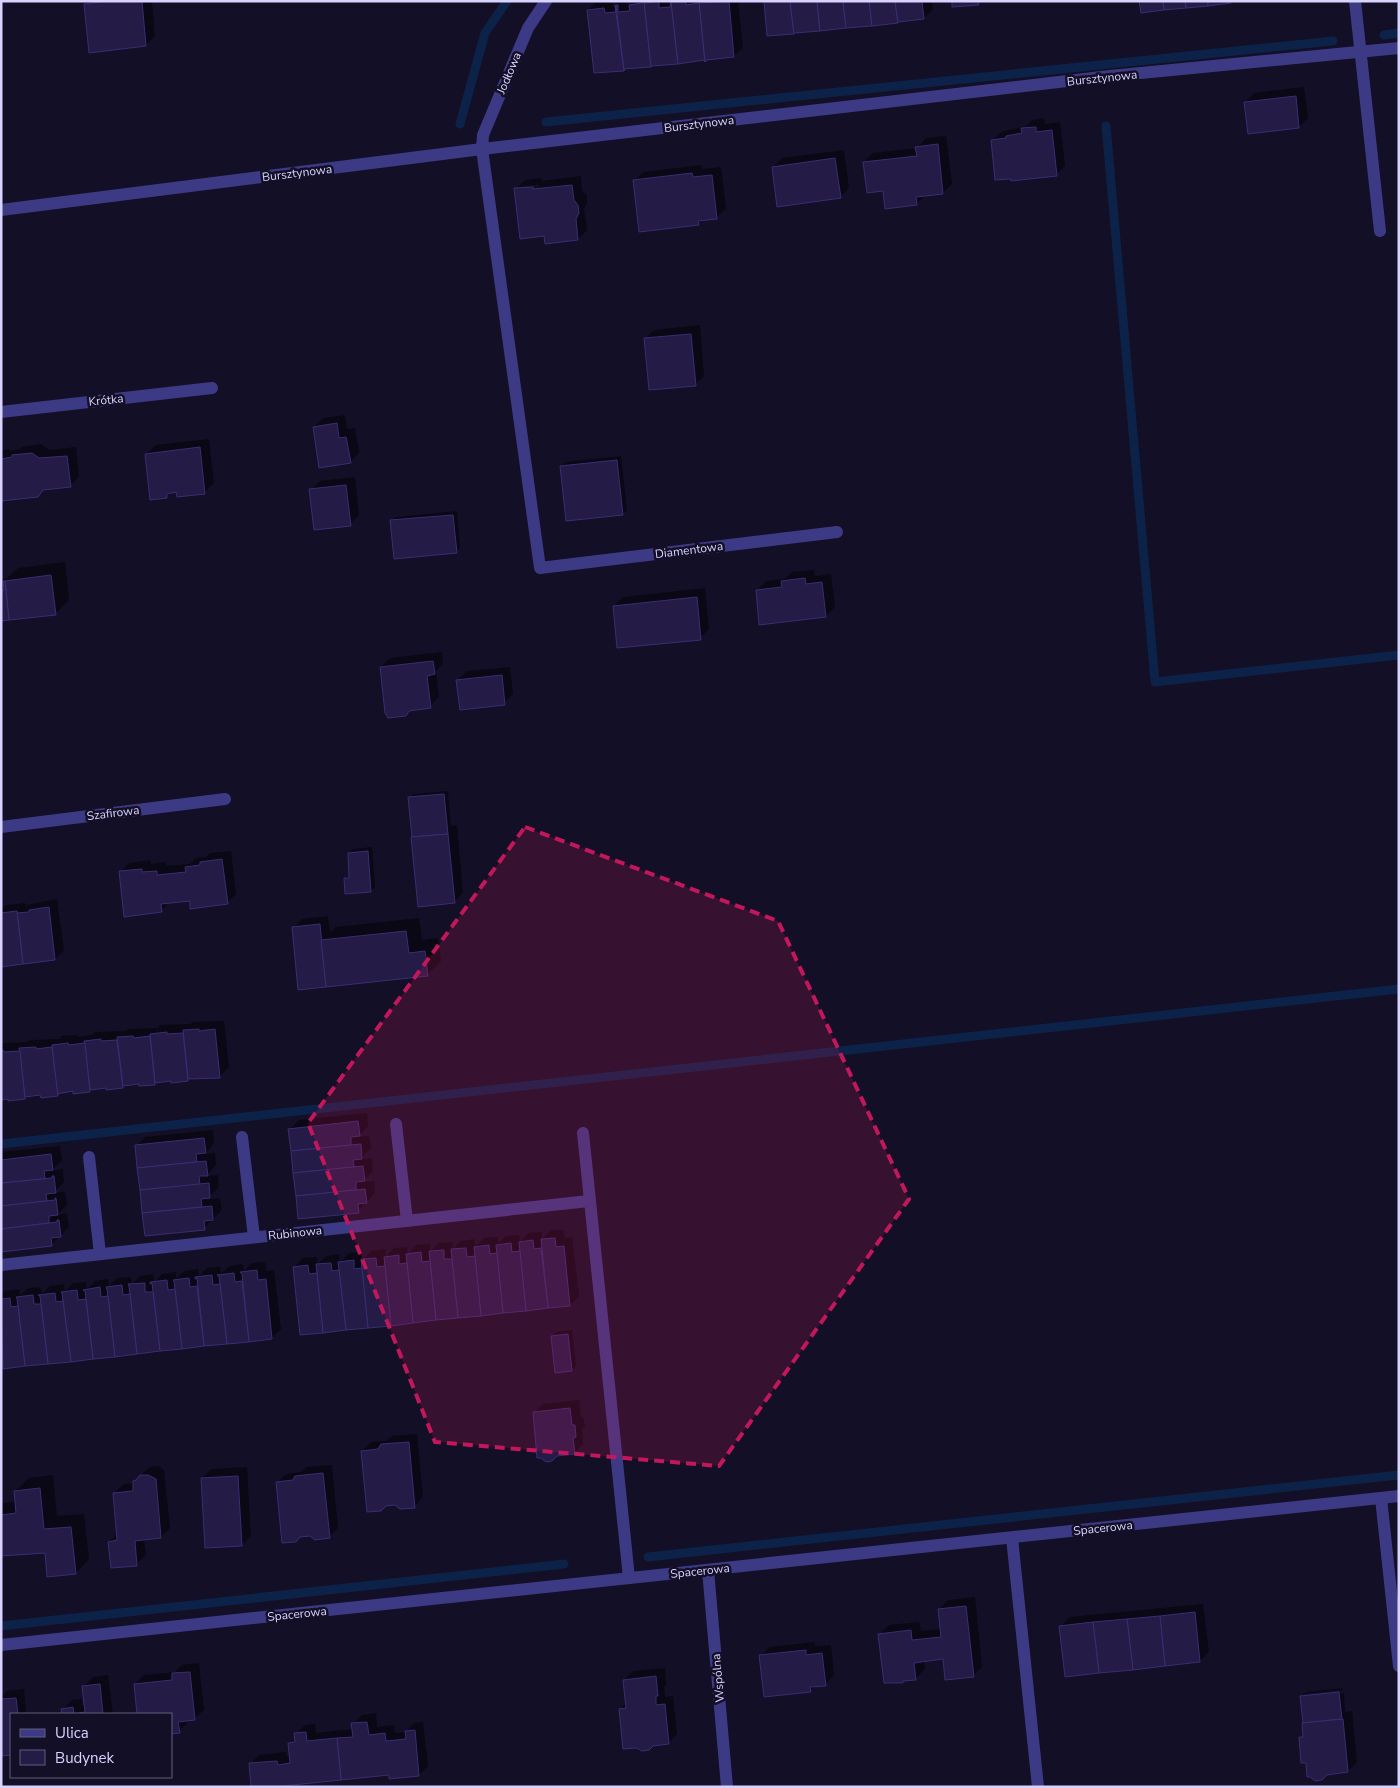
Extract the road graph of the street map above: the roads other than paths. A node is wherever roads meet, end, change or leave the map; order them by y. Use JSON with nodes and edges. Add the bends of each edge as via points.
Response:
{"nodes":[{"id":1,"x":546,"y":1,"type":"edge"},
{"id":2,"x":1355,"y":1,"type":"edge"},
{"id":3,"x":1399,"y":48,"type":"edge"},
{"id":4,"x":1360,"y":52,"type":"junction"},
{"id":5,"x":482,"y":150,"type":"junction"},
{"id":6,"x":1,"y":210,"type":"edge"},
{"id":7,"x":1380,"y":231,"type":"dead end"},
{"id":8,"x":212,"y":388,"type":"dead end"},
{"id":9,"x":1,"y":412,"type":"edge"},
{"id":10,"x":837,"y":532,"type":"dead end"},
{"id":11,"x":540,"y":568,"type":"joint"},
{"id":12,"x":225,"y":800,"type":"dead end"},
{"id":13,"x":1,"y":827,"type":"edge"},
{"id":14,"x":396,"y":1124,"type":"dead end"},
{"id":15,"x":583,"y":1133,"type":"dead end"},
{"id":16,"x":242,"y":1137,"type":"dead end"},
{"id":17,"x":89,"y":1157,"type":"dead end"},
{"id":18,"x":589,"y":1201,"type":"junction"},
{"id":19,"x":407,"y":1221,"type":"junction"},
{"id":20,"x":254,"y":1237,"type":"junction"},
{"id":21,"x":100,"y":1254,"type":"junction"},
{"id":22,"x":1,"y":1265,"type":"edge"},
{"id":23,"x":1399,"y":1496,"type":"edge"},
{"id":24,"x":1381,"y":1498,"type":"junction"},
{"id":25,"x":1012,"y":1538,"type":"junction"},
{"id":26,"x":708,"y":1570,"type":"junction"},
{"id":27,"x":629,"y":1578,"type":"junction"},
{"id":28,"x":1,"y":1645,"type":"edge"},
{"id":29,"x":1399,"y":1666,"type":"edge"},
{"id":30,"x":727,"y":1787,"type":"edge"},
{"id":31,"x":1038,"y":1787,"type":"edge"}],
"edges":[{"from":1,"to":5,"type":"street","name":"Jodłowa","via":[[528,28],[482,134]]},
{"from":2,"to":4,"type":"street"},
{"from":3,"to":4,"type":"street","name":"Bursztynowa"},
{"from":4,"to":5,"type":"street","name":"Bursztynowa","via":[[1110,76]]},
{"from":4,"to":7,"type":"street"},
{"from":5,"to":6,"type":"street","name":"Bursztynowa"},
{"from":5,"to":11,"type":"street","name":"Jodłowa"},
{"from":8,"to":9,"type":"street","name":"Krótka"},
{"from":10,"to":11,"type":"street","name":"Diamentowa"},
{"from":12,"to":13,"type":"street","name":"Szafirowa"},
{"from":14,"to":19,"type":"street"},
{"from":15,"to":18,"type":"street"},
{"from":16,"to":20,"type":"street"},
{"from":17,"to":21,"type":"street"},
{"from":18,"to":19,"type":"street","name":"Rubinowa"},
{"from":18,"to":27,"type":"street"},
{"from":19,"to":20,"type":"street","name":"Rubinowa"},
{"from":20,"to":21,"type":"street","name":"Rubinowa"},
{"from":21,"to":22,"type":"street","name":"Rubinowa"},
{"from":23,"to":24,"type":"street","name":"Spacerowa"},
{"from":24,"to":25,"type":"street","name":"Spacerowa"},
{"from":24,"to":29,"type":"street"},
{"from":25,"to":26,"type":"street","name":"Spacerowa"},
{"from":25,"to":31,"type":"street"},
{"from":26,"to":27,"type":"street","name":"Spacerowa"},
{"from":26,"to":30,"type":"street","name":"Wspólna"},
{"from":27,"to":28,"type":"street","name":"Spacerowa"}]}
